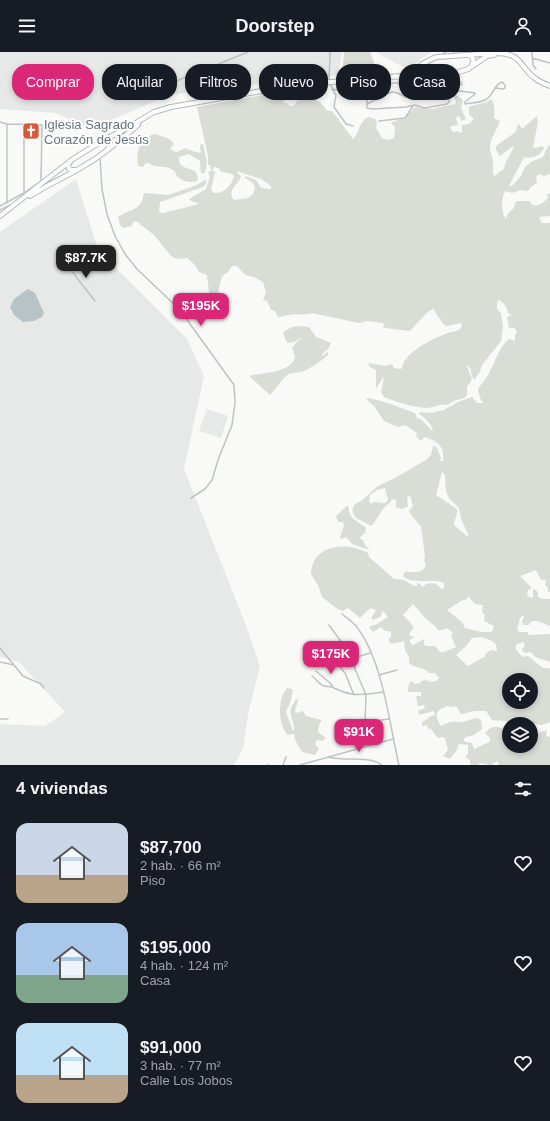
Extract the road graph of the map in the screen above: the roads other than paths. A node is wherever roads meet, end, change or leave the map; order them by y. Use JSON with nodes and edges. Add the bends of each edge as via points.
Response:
{"nodes":[{"id":1,"x":248,"y":52,"type":"edge"},
{"id":2,"x":330,"y":52,"type":"edge"},
{"id":3,"x":446,"y":52,"type":"edge"},
{"id":4,"x":532,"y":52,"type":"edge"},
{"id":5,"x":456,"y":53,"type":"edge"},
{"id":6,"x":465,"y":53,"type":"edge"},
{"id":7,"x":513,"y":55,"type":"junction"},
{"id":8,"x":437,"y":57,"type":"junction"},
{"id":9,"x":532,"y":58,"type":"junction"},
{"id":10,"x":550,"y":63,"type":"edge"},
{"id":11,"x":422,"y":64,"type":"edge"},
{"id":12,"x":536,"y":69,"type":"dead end"},
{"id":13,"x":466,"y":70,"type":"junction"},
{"id":14,"x":460,"y":72,"type":"edge"},
{"id":15,"x":399,"y":76,"type":"edge"},
{"id":16,"x":399,"y":77,"type":"edge"},
{"id":17,"x":177,"y":81,"type":"edge"},
{"id":18,"x":399,"y":83,"type":"edge"},
{"id":19,"x":394,"y":84,"type":"joint"},
{"id":20,"x":399,"y":84,"type":"edge"},
{"id":21,"x":330,"y":85,"type":"junction"},
{"id":22,"x":550,"y":86,"type":"edge"},
{"id":23,"x":496,"y":88,"type":"junction"},
{"id":24,"x":336,"y":90,"type":"edge"},
{"id":25,"x":460,"y":91,"type":"edge"},
{"id":26,"x":399,"y":94,"type":"edge"},
{"id":27,"x":367,"y":100,"type":"edge"},
{"id":28,"x":450,"y":100,"type":"edge"},
{"id":29,"x":367,"y":104,"type":"junction"},
{"id":30,"x":413,"y":106,"type":"junction"},
{"id":31,"x":379,"y":121,"type":"dead end"},
{"id":32,"x":0,"y":122,"type":"edge"},
{"id":33,"x":7,"y":124,"type":"junction"},
{"id":34,"x":24,"y":125,"type":"junction"},
{"id":35,"x":353,"y":126,"type":"dead end"},
{"id":36,"x":102,"y":141,"type":"junction"},
{"id":37,"x":99,"y":157,"type":"junction"},
{"id":38,"x":70,"y":161,"type":"junction"},
{"id":39,"x":78,"y":169,"type":"junction"},
{"id":40,"x":24,"y":195,"type":"junction"},
{"id":41,"x":6,"y":203,"type":"junction"},
{"id":42,"x":0,"y":206,"type":"edge"},
{"id":43,"x":0,"y":210,"type":"edge"},
{"id":44,"x":0,"y":218,"type":"edge"},
{"id":45,"x":67,"y":265,"type":"dead end"},
{"id":46,"x":95,"y":301,"type":"dead end"},
{"id":47,"x":191,"y":498,"type":"dead end"},
{"id":48,"x":342,"y":614,"type":"dead end"},
{"id":49,"x":329,"y":625,"type":"dead end"},
{"id":50,"x":319,"y":642,"type":"dead end"},
{"id":51,"x":0,"y":648,"type":"edge"},
{"id":52,"x":371,"y":652,"type":"junction"},
{"id":53,"x":353,"y":658,"type":"junction"},
{"id":54,"x":0,"y":662,"type":"edge"},
{"id":55,"x":338,"y":663,"type":"junction"},
{"id":56,"x":14,"y":665,"type":"junction"},
{"id":57,"x":397,"y":670,"type":"dead end"},
{"id":58,"x":316,"y":671,"type":"dead end"},
{"id":59,"x":379,"y":675,"type":"junction"},
{"id":60,"x":312,"y":676,"type":"dead end"},
{"id":61,"x":333,"y":687,"type":"junction"},
{"id":62,"x":44,"y":688,"type":"dead end"},
{"id":63,"x":383,"y":692,"type":"junction"},
{"id":64,"x":365,"y":694,"type":"junction"},
{"id":65,"x":354,"y":695,"type":"junction"},
{"id":66,"x":0,"y":719,"type":"edge"},
{"id":67,"x":8,"y":719,"type":"dead end"},
{"id":68,"x":389,"y":719,"type":"junction"},
{"id":69,"x":366,"y":722,"type":"junction"},
{"id":70,"x":393,"y":739,"type":"junction"},
{"id":71,"x":364,"y":747,"type":"junction"},
{"id":72,"x":328,"y":757,"type":"junction"},
{"id":73,"x":286,"y":758,"type":"dead end"},
{"id":74,"x":283,"y":765,"type":"edge"},
{"id":75,"x":300,"y":765,"type":"edge"},
{"id":76,"x":382,"y":765,"type":"edge"},
{"id":77,"x":399,"y":765,"type":"edge"}],
"edges":[{"from":1,"to":17,"type":"street"},
{"from":2,"to":21,"type":"street"},
{"from":3,"to":8,"type":"street"},
{"from":4,"to":9,"type":"street"},
{"from":5,"to":6,"type":"highway"},
{"from":5,"to":8,"type":"highway"},
{"from":6,"to":7,"type":"highway"},
{"from":6,"to":13,"type":"highway","via":[[472,57],[474,62]]},
{"from":7,"to":13,"type":"highway","via":[[487,56]]},
{"from":7,"to":22,"type":"highway","via":[[536,79]]},
{"from":8,"to":11,"type":"highway"},
{"from":9,"to":10,"type":"street"},
{"from":9,"to":12,"type":"street"},
{"from":13,"to":14,"type":"highway"},
{"from":15,"to":21,"type":"highway"},
{"from":16,"to":21,"type":"highway"},
{"from":18,"to":19,"type":"street"},
{"from":19,"to":20,"type":"street"},
{"from":21,"to":24,"type":"street"},
{"from":21,"to":35,"type":"street","via":[[336,95],[334,107],[346,124]]},
{"from":21,"to":36,"type":"highway","via":[[296,85],[167,108]]},
{"from":21,"to":37,"type":"highway","via":[[292,87],[164,111],[143,121]]},
{"from":23,"to":23,"type":"street","via":[[500,82],[505,85],[503,89]]},
{"from":23,"to":25,"type":"street","via":[[485,100],[465,104],[475,94]]},
{"from":26,"to":29,"type":"street","via":[[389,92]]},
{"from":27,"to":29,"type":"street"},
{"from":28,"to":30,"type":"street","via":[[447,104],[425,108]]},
{"from":29,"to":30,"type":"street","via":[[367,108],[372,109]]},
{"from":30,"to":31,"type":"street","via":[[405,118]]},
{"from":32,"to":33,"type":"street"},
{"from":33,"to":34,"type":"street"},
{"from":33,"to":41,"type":"street"},
{"from":34,"to":40,"type":"street"},
{"from":34,"to":40,"type":"street","via":[[42,125],[41,181]]},
{"from":36,"to":37,"type":"highway","via":[[108,141],[110,146]]},
{"from":36,"to":38,"type":"highway"},
{"from":37,"to":39,"type":"highway"},
{"from":37,"to":47,"type":"street","via":[[107,214],[125,254],[180,310],[234,385],[232,425],[212,480]]},
{"from":38,"to":39,"type":"highway","via":[[69,169]]},
{"from":38,"to":40,"type":"highway"},
{"from":39,"to":44,"type":"highway","via":[[38,190]]},
{"from":40,"to":41,"type":"street"},
{"from":40,"to":43,"type":"street"},
{"from":40,"to":44,"type":"highway"},
{"from":41,"to":42,"type":"street"},
{"from":45,"to":46,"type":"street"},
{"from":48,"to":52,"type":"street","via":[[357,627]]},
{"from":49,"to":53,"type":"street"},
{"from":50,"to":55,"type":"street"},
{"from":51,"to":56,"type":"street"},
{"from":52,"to":53,"type":"street"},
{"from":52,"to":59,"type":"street"},
{"from":53,"to":55,"type":"street"},
{"from":53,"to":64,"type":"street"},
{"from":54,"to":56,"type":"street"},
{"from":55,"to":65,"type":"street"},
{"from":56,"to":62,"type":"street","via":[[23,676]]},
{"from":57,"to":59,"type":"street"},
{"from":58,"to":61,"type":"street"},
{"from":59,"to":63,"type":"street"},
{"from":60,"to":61,"type":"street","via":[[325,687]]},
{"from":61,"to":65,"type":"street"},
{"from":63,"to":64,"type":"street"},
{"from":63,"to":68,"type":"street"},
{"from":64,"to":65,"type":"street"},
{"from":64,"to":69,"type":"street"},
{"from":66,"to":67,"type":"street"},
{"from":68,"to":69,"type":"street"},
{"from":68,"to":70,"type":"street"},
{"from":69,"to":71,"type":"street"},
{"from":70,"to":71,"type":"street"},
{"from":70,"to":77,"type":"street"},
{"from":71,"to":72,"type":"street"},
{"from":72,"to":75,"type":"street"},
{"from":72,"to":76,"type":"street","via":[[336,760],[373,760]]},
{"from":73,"to":74,"type":"street"}]}
